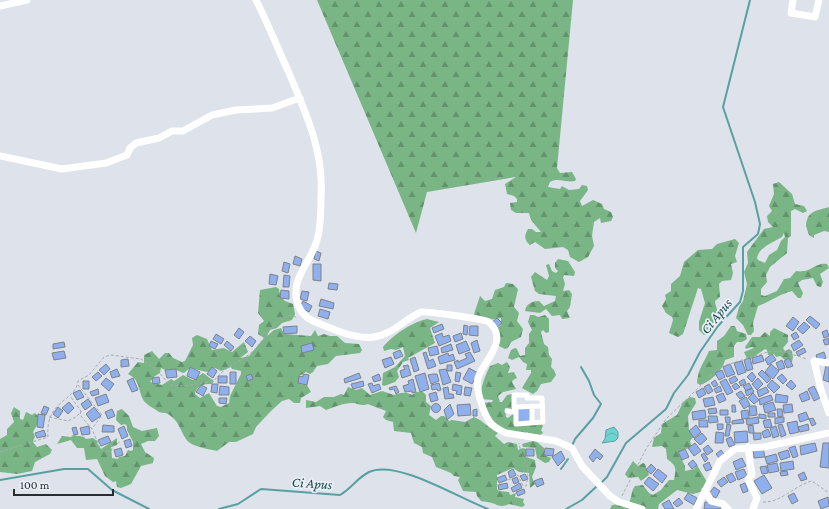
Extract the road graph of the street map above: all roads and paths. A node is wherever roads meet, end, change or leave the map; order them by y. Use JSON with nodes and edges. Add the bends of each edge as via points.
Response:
{"nodes":[{"id":1,"x":27,"y":0,"type":"edge"},
{"id":2,"x":256,"y":0,"type":"edge"},
{"id":3,"x":793,"y":0,"type":"edge"},
{"id":4,"x":819,"y":0,"type":"edge"},
{"id":5,"x":0,"y":6,"type":"edge"},
{"id":6,"x":300,"y":98,"type":"junction"},
{"id":7,"x":0,"y":156,"type":"edge"},
{"id":8,"x":305,"y":316,"type":"junction"},
{"id":9,"x":814,"y":361,"type":"junction"},
{"id":10,"x":829,"y":363,"type":"edge"},
{"id":11,"x":77,"y":385,"type":"junction"},
{"id":12,"x":69,"y":395,"type":"junction"},
{"id":13,"x":527,"y":398,"type":"junction"},
{"id":14,"x":828,"y":404,"type":"edge"},
{"id":15,"x":529,"y":406,"type":"junction"},
{"id":16,"x":542,"y":406,"type":"junction"},
{"id":17,"x":516,"y":409,"type":"junction"},
{"id":18,"x":81,"y":411,"type":"junction"},
{"id":19,"x":507,"y":411,"type":"dead end"},
{"id":20,"x":829,"y":413,"type":"edge"},
{"id":21,"x":49,"y":416,"type":"junction"},
{"id":22,"x":532,"y":423,"type":"junction"},
{"id":23,"x":92,"y":430,"type":"junction"},
{"id":24,"x":829,"y":432,"type":"edge"},
{"id":25,"x":518,"y":435,"type":"junction"},
{"id":26,"x":120,"y":442,"type":"dead end"},
{"id":27,"x":748,"y":447,"type":"junction"},
{"id":28,"x":0,"y":452,"type":"edge"},
{"id":29,"x":508,"y":480,"type":"dead end"},
{"id":30,"x":705,"y":490,"type":"junction"},
{"id":31,"x":829,"y":493,"type":"edge"},
{"id":32,"x":619,"y":502,"type":"junction"},
{"id":33,"x":754,"y":505,"type":"edge"},
{"id":34,"x":642,"y":509,"type":"edge"},
{"id":35,"x":696,"y":509,"type":"edge"},
{"id":36,"x":728,"y":509,"type":"edge"}],
"edges":[{"from":1,"to":5,"type":"street"},
{"from":2,"to":6,"type":"street"},
{"from":3,"to":4,"type":"street","via":[[791,13],[815,17]]},
{"from":6,"to":7,"type":"street","via":[[272,108],[236,110],[212,115],[183,131],[172,131],[159,138],[136,143],[127,154],[106,164],[62,169]]},
{"from":6,"to":8,"type":"street","via":[[316,141],[322,181],[318,237],[296,285],[297,302]]},
{"from":8,"to":11,"type":"path","via":[[299,319],[292,315],[280,320],[255,349],[220,372],[214,381],[170,386],[157,370],[141,359],[111,355],[104,357],[89,375],[78,381]]},
{"from":8,"to":25,"type":"street","via":[[347,333],[369,338],[383,334],[424,311],[484,319],[495,330],[496,344],[478,377],[479,395],[489,422],[499,430]]},
{"from":9,"to":10,"type":"street"},
{"from":9,"to":14,"type":"street","via":[[821,390]]},
{"from":9,"to":32,"type":"path","via":[[771,351],[720,366],[666,419],[646,448]]},
{"from":11,"to":12,"type":"path"},
{"from":11,"to":23,"type":"path","via":[[102,416]]},
{"from":12,"to":18,"type":"path"},
{"from":12,"to":21,"type":"path"},
{"from":13,"to":15,"type":"street"},
{"from":13,"to":16,"type":"street","via":[[542,398]]},
{"from":13,"to":17,"type":"street","via":[[527,395],[514,395]]},
{"from":14,"to":20,"type":"street"},
{"from":15,"to":16,"type":"street"},
{"from":15,"to":17,"type":"street"},
{"from":15,"to":22,"type":"street"},
{"from":16,"to":22,"type":"street","via":[[543,422]]},
{"from":17,"to":19,"type":"street"},
{"from":17,"to":22,"type":"street","via":[[516,424]]},
{"from":18,"to":21,"type":"path","via":[[68,421]]},
{"from":18,"to":23,"type":"path","via":[[80,415]]},
{"from":21,"to":28,"type":"path","via":[[48,437]]},
{"from":23,"to":26,"type":"path","via":[[100,448],[105,451],[110,451]]},
{"from":24,"to":27,"type":"street","via":[[764,447]]},
{"from":25,"to":29,"type":"path","via":[[529,475],[526,486],[523,486],[518,476]]},
{"from":25,"to":32,"type":"street","via":[[542,438],[572,448],[582,466]]},
{"from":27,"to":30,"type":"street","via":[[735,449],[724,456]]},
{"from":27,"to":33,"type":"street","via":[[752,474],[748,479],[756,495]]},
{"from":30,"to":35,"type":"street"},
{"from":30,"to":36,"type":"street","via":[[711,500],[723,504]]},
{"from":31,"to":33,"type":"path","via":[[812,481],[803,483],[795,491],[779,498]]},
{"from":32,"to":34,"type":"street"}]}
